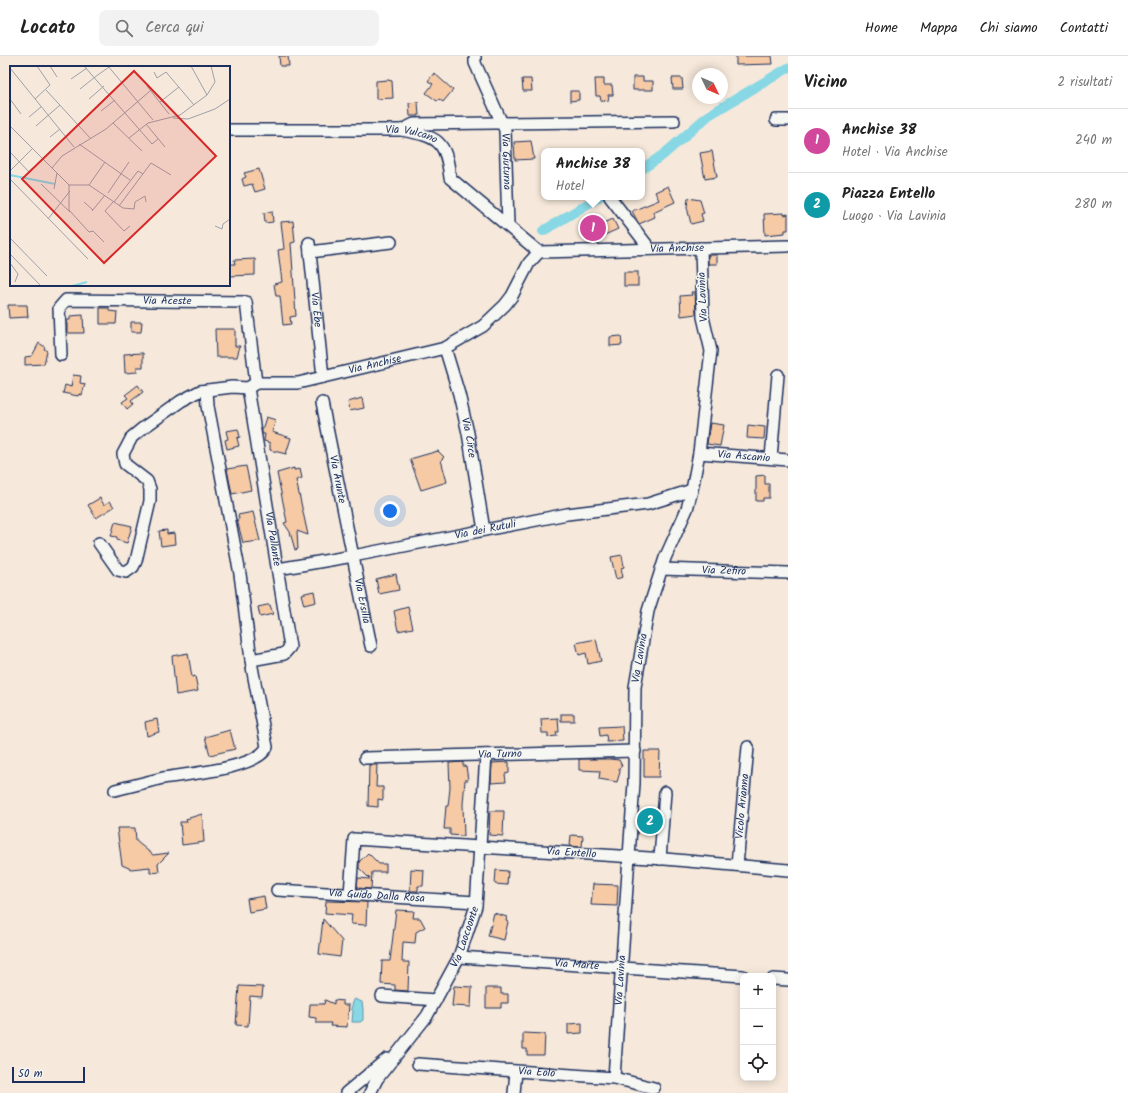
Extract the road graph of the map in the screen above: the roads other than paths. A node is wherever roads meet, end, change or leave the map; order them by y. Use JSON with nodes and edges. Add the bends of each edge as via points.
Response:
{"nodes":[{"id":1,"x":475,"y":56,"type":"edge"},
{"id":2,"x":776,"y":120,"type":"dead end"},
{"id":3,"x":788,"y":120,"type":"edge"},
{"id":4,"x":674,"y":121,"type":"dead end"},
{"id":5,"x":502,"y":122,"type":"junction"},
{"id":6,"x":230,"y":130,"type":"edge"},
{"id":7,"x":402,"y":130,"type":"junction"},
{"id":8,"x":612,"y":200,"type":"edge"},
{"id":9,"x":508,"y":225,"type":"junction"},
{"id":10,"x":391,"y":242,"type":"dead end"},
{"id":11,"x":788,"y":246,"type":"edge"},
{"id":12,"x":701,"y":248,"type":"junction"},
{"id":13,"x":650,"y":249,"type":"junction"},
{"id":14,"x":539,"y":252,"type":"junction"},
{"id":15,"x":445,"y":348,"type":"junction"},
{"id":16,"x":61,"y":354,"type":"dead end"},
{"id":17,"x":778,"y":375,"type":"dead end"},
{"id":18,"x":323,"y":377,"type":"junction"},
{"id":19,"x":252,"y":386,"type":"junction"},
{"id":20,"x":208,"y":390,"type":"junction"},
{"id":21,"x":322,"y":403,"type":"dead end"},
{"id":22,"x":699,"y":453,"type":"junction"},
{"id":23,"x":771,"y":458,"type":"junction"},
{"id":24,"x":788,"y":460,"type":"edge"},
{"id":25,"x":692,"y":490,"type":"junction"},
{"id":26,"x":484,"y":530,"type":"junction"},
{"id":27,"x":99,"y":543,"type":"dead end"},
{"id":28,"x":353,"y":556,"type":"junction"},
{"id":29,"x":278,"y":569,"type":"junction"},
{"id":30,"x":661,"y":569,"type":"junction"},
{"id":31,"x":788,"y":573,"type":"edge"},
{"id":32,"x":372,"y":646,"type":"dead end"},
{"id":33,"x":251,"y":660,"type":"junction"},
{"id":34,"x":748,"y":747,"type":"dead end"},
{"id":35,"x":635,"y":751,"type":"junction"},
{"id":36,"x":486,"y":755,"type":"junction"},
{"id":37,"x":365,"y":758,"type":"dead end"},
{"id":38,"x":115,"y":790,"type":"dead end"},
{"id":39,"x":665,"y":792,"type":"dead end"},
{"id":40,"x":480,"y":848,"type":"junction"},
{"id":41,"x":629,"y":857,"type":"junction"},
{"id":42,"x":660,"y":859,"type":"junction"},
{"id":43,"x":737,"y":865,"type":"junction"},
{"id":44,"x":788,"y":870,"type":"edge"},
{"id":45,"x":278,"y":890,"type":"dead end"},
{"id":46,"x":350,"y":894,"type":"junction"},
{"id":47,"x":476,"y":902,"type":"junction"},
{"id":48,"x":459,"y":957,"type":"junction"},
{"id":49,"x":620,"y":967,"type":"junction"},
{"id":50,"x":740,"y":976,"type":"edge"},
{"id":51,"x":776,"y":979,"type":"edge"},
{"id":52,"x":788,"y":980,"type":"edge"},
{"id":53,"x":382,"y":996,"type":"dead end"},
{"id":54,"x":436,"y":1000,"type":"junction"},
{"id":55,"x":400,"y":1048,"type":"junction"},
{"id":56,"x":418,"y":1064,"type":"dead end"},
{"id":57,"x":516,"y":1072,"type":"junction"},
{"id":58,"x":614,"y":1078,"type":"junction"},
{"id":59,"x":654,"y":1088,"type":"dead end"},
{"id":60,"x":346,"y":1093,"type":"edge"},
{"id":61,"x":370,"y":1093,"type":"edge"},
{"id":62,"x":514,"y":1093,"type":"edge"}],
"edges":[{"from":1,"to":5,"type":"street","name":"Via Giuturna","via":[[475,62]]},
{"from":2,"to":3,"type":"street"},
{"from":4,"to":5,"type":"street"},
{"from":5,"to":7,"type":"street","via":[[414,124]]},
{"from":5,"to":9,"type":"street","name":"Via Giuturna","via":[[505,130]]},
{"from":6,"to":7,"type":"street","name":"Via Vulcano"},
{"from":7,"to":9,"type":"street","name":"Via Vulcano","via":[[430,137],[441,144],[448,159],[450,178]]},
{"from":8,"to":13,"type":"street"},
{"from":9,"to":14,"type":"street","name":"Via Vulcano"},
{"from":10,"to":18,"type":"street","name":"Via Ebe","via":[[310,247]]},
{"from":11,"to":12,"type":"street","name":"Via Anchise"},
{"from":12,"to":13,"type":"street","name":"Via Anchise"},
{"from":12,"to":22,"type":"street","name":"Via Lavinia","via":[[702,317],[711,351]]},
{"from":13,"to":14,"type":"street","name":"Via Anchise"},
{"from":14,"to":15,"type":"street","name":"Via Anchise","via":[[529,263],[505,305],[483,326]]},
{"from":15,"to":18,"type":"street","name":"Via Anchise"},
{"from":15,"to":26,"type":"street","name":"Via Circe","via":[[460,394]]},
{"from":16,"to":19,"type":"street","name":"Via Aceste","via":[[59,308],[62,302],[70,298],[246,302]]},
{"from":17,"to":23,"type":"street"},
{"from":18,"to":19,"type":"street","name":"Via Anchise","via":[[298,383]]},
{"from":19,"to":20,"type":"street","name":"Via Anchise"},
{"from":19,"to":29,"type":"street","name":"Via Pallante"},
{"from":20,"to":27,"type":"street","name":"Via Anchise","via":[[200,391],[181,401],[132,437],[125,447],[125,464],[146,481],[150,489],[150,501],[133,567],[126,572],[118,570]]},
{"from":20,"to":33,"type":"street","via":[[208,406],[240,574]]},
{"from":21,"to":28,"type":"street","name":"Via Arunte"},
{"from":22,"to":23,"type":"street","name":"Via Ascanio"},
{"from":22,"to":25,"type":"street","name":"Via Lavinia"},
{"from":23,"to":24,"type":"street","name":"Via Ascanio"},
{"from":25,"to":26,"type":"street","name":"Via dei Rutuli","via":[[648,504],[567,514]]},
{"from":25,"to":30,"type":"street","name":"Via Lavinia","via":[[687,509]]},
{"from":26,"to":28,"type":"street","name":"Via dei Rutuli"},
{"from":28,"to":29,"type":"street","name":"Via dei Rutuli"},
{"from":28,"to":32,"type":"street","name":"Via Ersilia"},
{"from":29,"to":33,"type":"street","name":"Via Pallante","via":[[290,647],[284,654]]},
{"from":30,"to":31,"type":"street","name":"Via Zefiro"},
{"from":30,"to":35,"type":"street","name":"Via Lavinia","via":[[648,611],[635,687]]},
{"from":33,"to":38,"type":"street","via":[[267,747],[263,753],[226,768],[163,778]]},
{"from":34,"to":43,"type":"street","name":"Vicolo Arianna"},
{"from":35,"to":36,"type":"street","name":"Via Turno"},
{"from":35,"to":41,"type":"street","name":"Via Lavinia"},
{"from":36,"to":37,"type":"street","name":"Via Turno"},
{"from":36,"to":40,"type":"street","name":"Via Laocoonte"},
{"from":39,"to":42,"type":"street"},
{"from":40,"to":41,"type":"street","name":"Via Entello"},
{"from":40,"to":46,"type":"street","name":"Via Entello","via":[[354,839]]},
{"from":40,"to":47,"type":"street","name":"Via Laocoonte"},
{"from":41,"to":42,"type":"street","name":"Via Entello"},
{"from":41,"to":49,"type":"street","name":"Via Lavinia"},
{"from":42,"to":43,"type":"street","name":"Via Entello"},
{"from":43,"to":44,"type":"street","name":"Via Entello"},
{"from":45,"to":46,"type":"street","name":"Via Guido Dalla Rosa"},
{"from":46,"to":47,"type":"street","name":"Via Guido Dalla Rosa"},
{"from":47,"to":48,"type":"street","name":"Via Laocoonte"},
{"from":48,"to":49,"type":"street","name":"Via Marte"},
{"from":48,"to":54,"type":"street","name":"Via Laocoonte"},
{"from":49,"to":50,"type":"street","name":"Via Marte"},
{"from":49,"to":58,"type":"street","name":"Via Lavinia"},
{"from":51,"to":52,"type":"street"},
{"from":53,"to":54,"type":"street"},
{"from":54,"to":55,"type":"street","name":"Via Laocoonte","via":[[427,1016]]},
{"from":55,"to":60,"type":"street"},
{"from":55,"to":61,"type":"street","name":"Via Laocoonte"},
{"from":56,"to":57,"type":"street","name":"Via Eolo"},
{"from":57,"to":58,"type":"street","name":"Via Eolo"},
{"from":57,"to":62,"type":"street"},
{"from":58,"to":59,"type":"street","name":"Via Eolo"}]}
